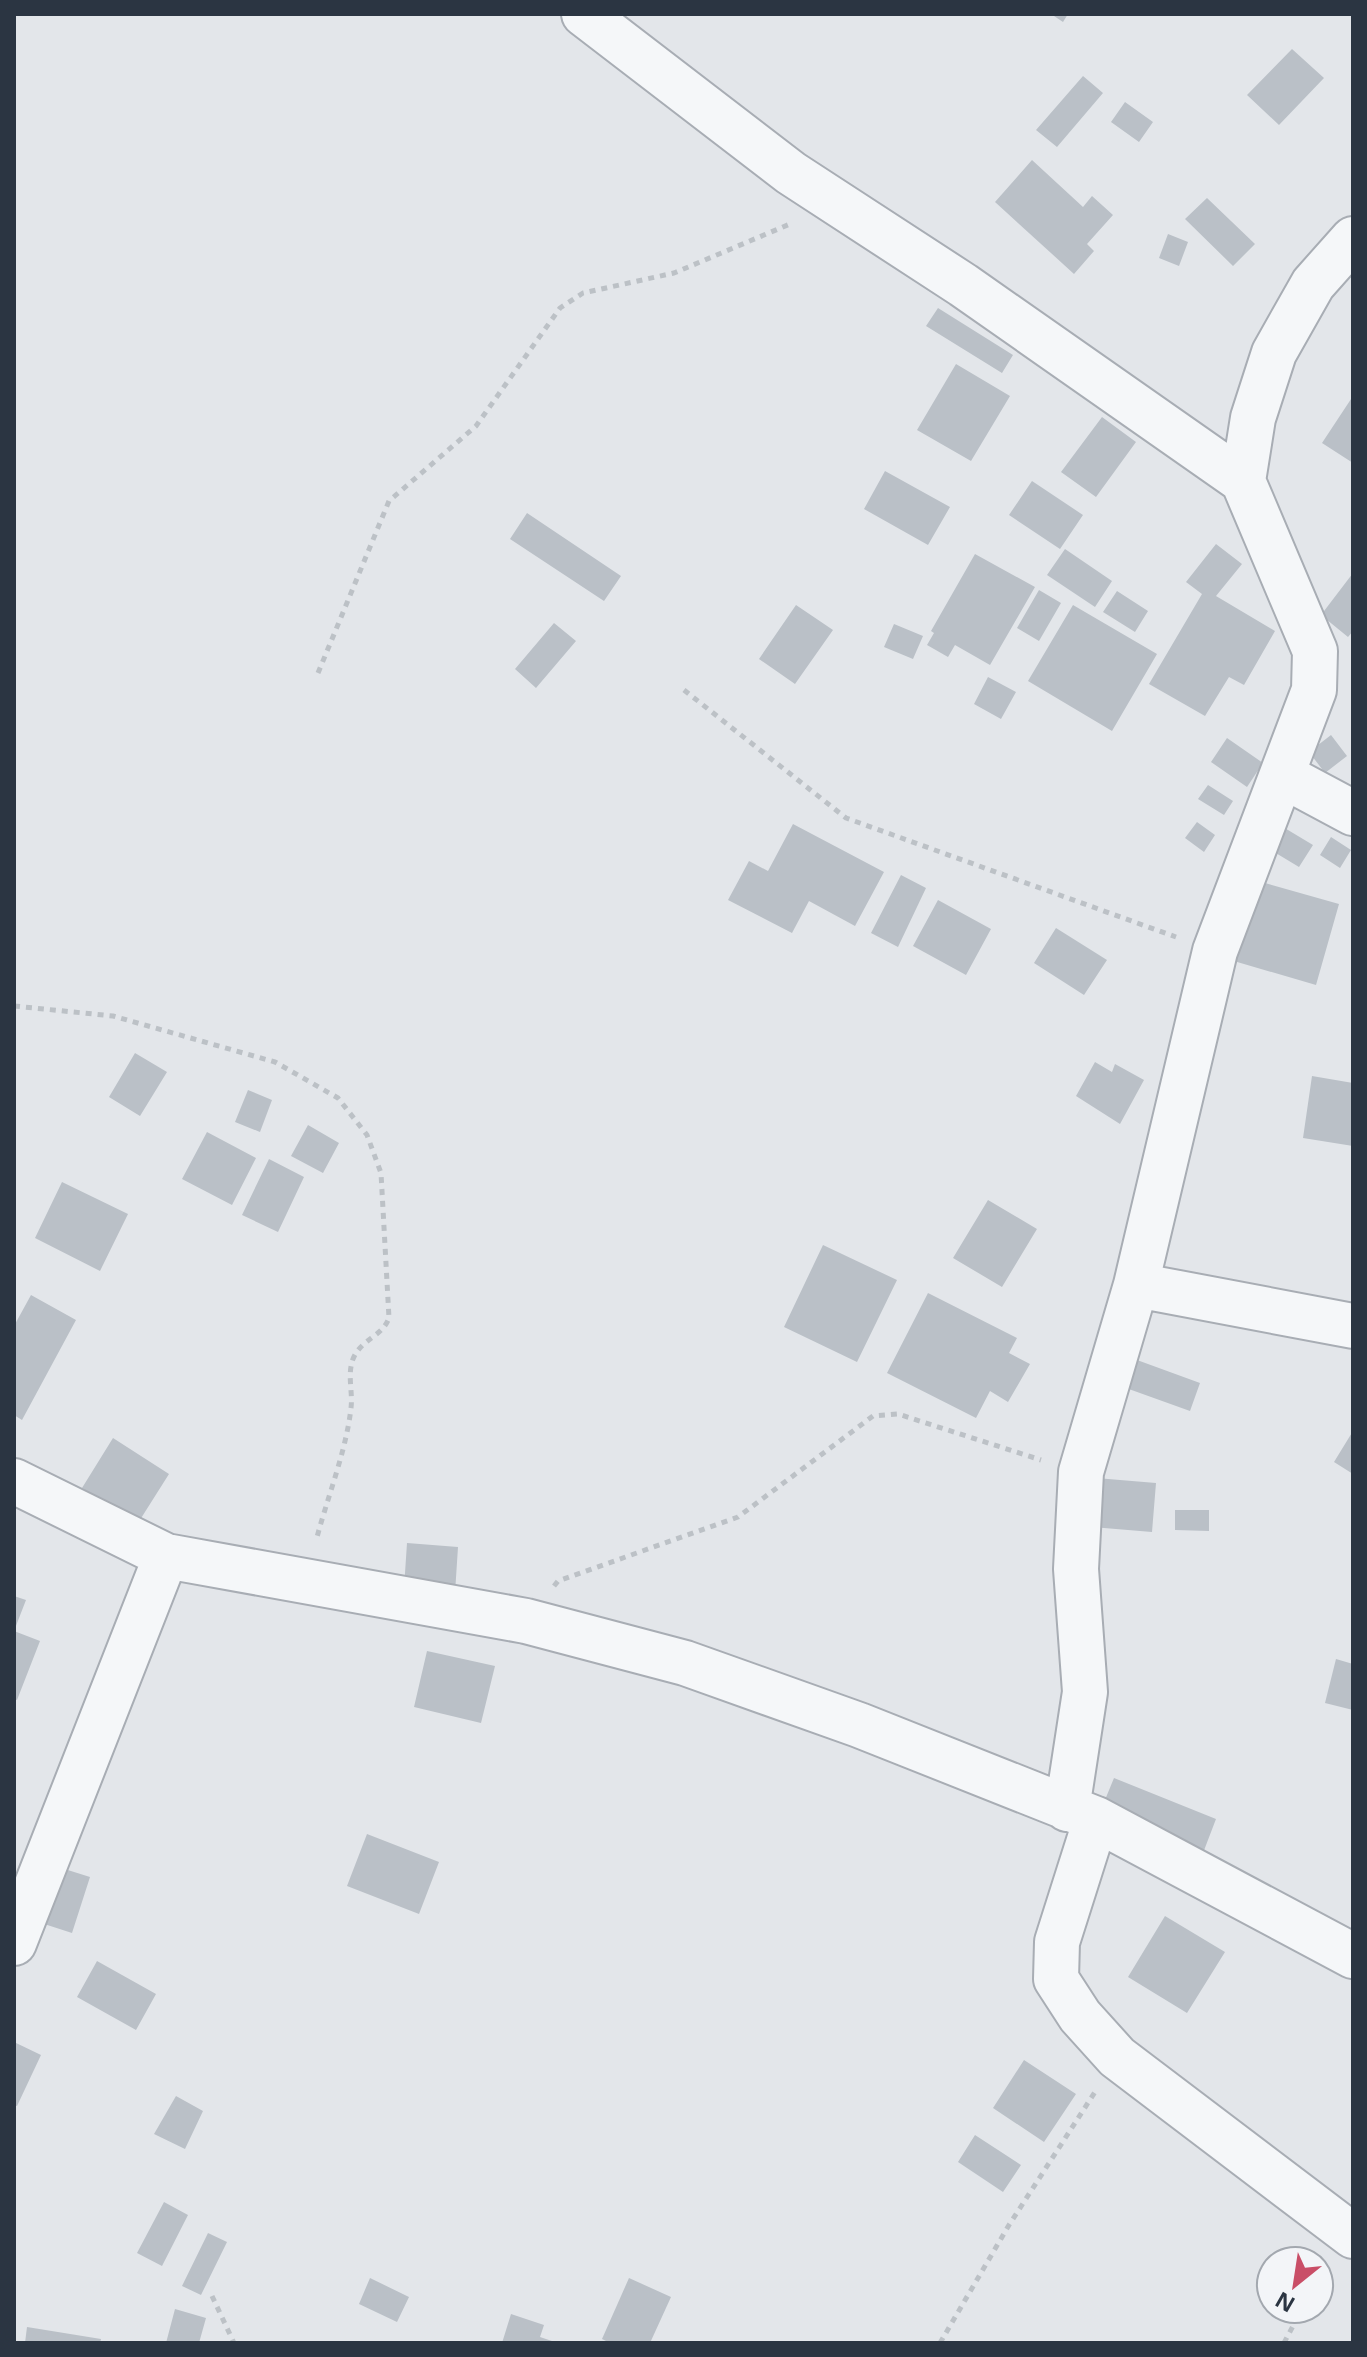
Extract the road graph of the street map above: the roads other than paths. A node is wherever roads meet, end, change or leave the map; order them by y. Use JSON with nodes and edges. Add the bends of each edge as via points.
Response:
{"nodes":[{"id":1,"x":584,"y":14,"type":"edge"},
{"id":2,"x":1353,"y":239,"type":"edge"},
{"id":3,"x":1243,"y":481,"type":"junction"},
{"id":4,"x":1282,"y":775,"type":"junction"},
{"id":5,"x":1353,"y":813,"type":"edge"},
{"id":6,"x":1136,"y":1285,"type":"junction"},
{"id":7,"x":1353,"y":1326,"type":"edge"},
{"id":8,"x":14,"y":1481,"type":"edge"},
{"id":9,"x":166,"y":1556,"type":"junction"},
{"id":10,"x":1081,"y":1814,"type":"junction"},
{"id":11,"x":14,"y":1943,"type":"edge"},
{"id":12,"x":1353,"y":1956,"type":"edge"},
{"id":13,"x":1353,"y":2236,"type":"edge"}],
"edges":[{"from":1,"to":3,"type":"street","via":[[791,173],[963,285]]},
{"from":2,"to":3,"type":"street","via":[[1313,284],[1274,353],[1253,418]]},
{"from":3,"to":4,"type":"street","via":[[1315,651],[1314,690]]},
{"from":4,"to":5,"type":"street"},
{"from":4,"to":6,"type":"street","via":[[1215,951]]},
{"from":6,"to":7,"type":"street"},
{"from":6,"to":10,"type":"street","via":[[1081,1472],[1076,1569],[1085,1692]]},
{"from":8,"to":9,"type":"street"},
{"from":9,"to":10,"type":"street","via":[[526,1621],[685,1663],[859,1725]]},
{"from":9,"to":11,"type":"street"},
{"from":10,"to":12,"type":"street"},
{"from":10,"to":13,"type":"street","via":[[1057,1942],[1056,1979],[1117,2057]]}]}
